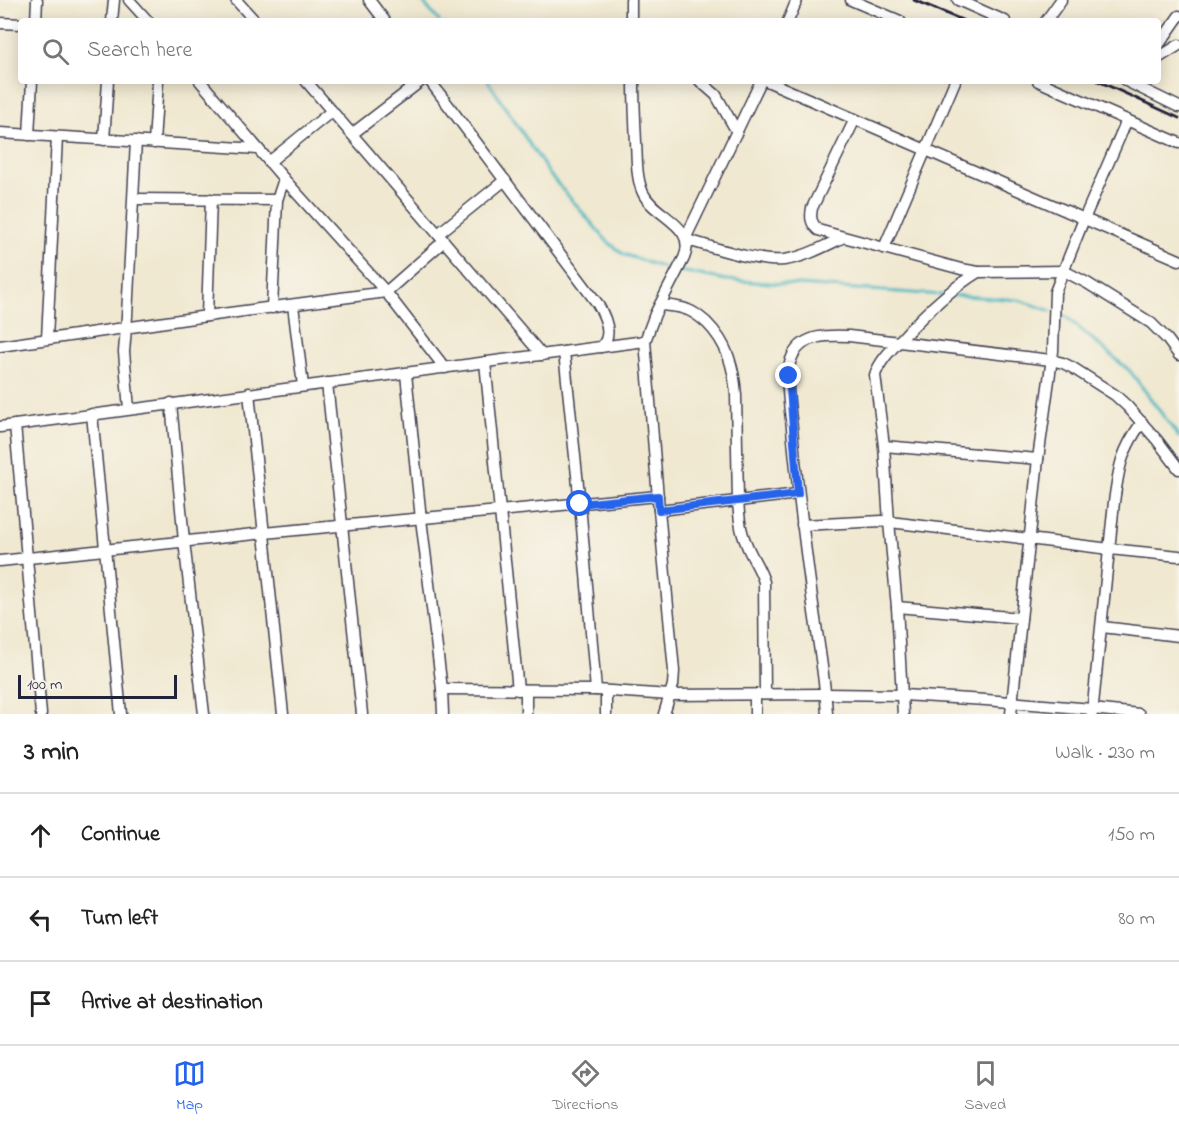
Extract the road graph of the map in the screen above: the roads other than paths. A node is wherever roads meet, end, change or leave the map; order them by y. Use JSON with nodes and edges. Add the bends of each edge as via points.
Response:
{"nodes":[{"id":1,"x":37,"y":0,"type":"edge"},
{"id":2,"x":114,"y":0,"type":"edge"},
{"id":3,"x":129,"y":0,"type":"edge"},
{"id":4,"x":236,"y":0,"type":"edge"},
{"id":5,"x":369,"y":0,"type":"edge"},
{"id":6,"x":631,"y":0,"type":"edge"},
{"id":7,"x":797,"y":0,"type":"edge"},
{"id":8,"x":851,"y":0,"type":"edge"},
{"id":9,"x":958,"y":0,"type":"edge"},
{"id":10,"x":1061,"y":0,"type":"edge"},
{"id":11,"x":1179,"y":16,"type":"edge"},
{"id":12,"x":36,"y":18,"type":"edge"},
{"id":13,"x":112,"y":18,"type":"edge"},
{"id":14,"x":145,"y":18,"type":"edge"},
{"id":15,"x":252,"y":18,"type":"edge"},
{"id":16,"x":383,"y":18,"type":"edge"},
{"id":17,"x":632,"y":18,"type":"edge"},
{"id":18,"x":789,"y":18,"type":"edge"},
{"id":19,"x":893,"y":18,"type":"edge"},
{"id":20,"x":998,"y":18,"type":"edge"},
{"id":21,"x":1048,"y":18,"type":"edge"},
{"id":22,"x":0,"y":23,"type":"edge"},
{"id":23,"x":18,"y":24,"type":"edge"},
{"id":24,"x":1161,"y":42,"type":"edge"},
{"id":25,"x":1179,"y":45,"type":"edge"},
{"id":26,"x":1161,"y":56,"type":"edge"},
{"id":27,"x":32,"y":84,"type":"edge"},
{"id":28,"x":108,"y":84,"type":"edge"},
{"id":29,"x":158,"y":84,"type":"edge"},
{"id":30,"x":203,"y":84,"type":"edge"},
{"id":31,"x":309,"y":84,"type":"edge"},
{"id":32,"x":417,"y":84,"type":"edge"},
{"id":33,"x":432,"y":84,"type":"edge"},
{"id":34,"x":634,"y":84,"type":"edge"},
{"id":35,"x":703,"y":84,"type":"edge"},
{"id":36,"x":760,"y":84,"type":"edge"},
{"id":37,"x":774,"y":84,"type":"edge"},
{"id":38,"x":954,"y":84,"type":"edge"},
{"id":39,"x":1045,"y":84,"type":"edge"},
{"id":40,"x":1134,"y":84,"type":"edge"},
{"id":41,"x":1179,"y":106,"type":"edge"},
{"id":42,"x":332,"y":111,"type":"junction"},
{"id":43,"x":855,"y":119,"type":"junction"},
{"id":44,"x":1127,"y":120,"type":"junction"},
{"id":45,"x":737,"y":132,"type":"junction"},
{"id":46,"x":0,"y":133,"type":"edge"},
{"id":47,"x":352,"y":134,"type":"junction"},
{"id":48,"x":28,"y":135,"type":"junction"},
{"id":49,"x":57,"y":137,"type":"junction"},
{"id":50,"x":104,"y":140,"type":"junction"},
{"id":51,"x":136,"y":141,"type":"junction"},
{"id":52,"x":154,"y":143,"type":"junction"},
{"id":53,"x":1179,"y":143,"type":"edge"},
{"id":54,"x":258,"y":149,"type":"junction"},
{"id":55,"x":926,"y":151,"type":"junction"},
{"id":56,"x":269,"y":162,"type":"junction"},
{"id":57,"x":284,"y":179,"type":"junction"},
{"id":58,"x":505,"y":180,"type":"junction"},
{"id":59,"x":134,"y":199,"type":"junction"},
{"id":60,"x":211,"y":199,"type":"junction"},
{"id":61,"x":277,"y":200,"type":"junction"},
{"id":62,"x":1084,"y":219,"type":"junction"},
{"id":63,"x":441,"y":238,"type":"junction"},
{"id":64,"x":687,"y":238,"type":"junction"},
{"id":65,"x":842,"y":238,"type":"junction"},
{"id":66,"x":884,"y":248,"type":"junction"},
{"id":67,"x":1179,"y":260,"type":"edge"},
{"id":68,"x":978,"y":272,"type":"junction"},
{"id":69,"x":1064,"y":272,"type":"junction"},
{"id":70,"x":386,"y":292,"type":"junction"},
{"id":71,"x":292,"y":304,"type":"junction"},
{"id":72,"x":660,"y":305,"type":"junction"},
{"id":73,"x":272,"y":308,"type":"junction"},
{"id":74,"x":207,"y":316,"type":"junction"},
{"id":75,"x":125,"y":327,"type":"junction"},
{"id":76,"x":47,"y":339,"type":"junction"},
{"id":77,"x":645,"y":341,"type":"junction"},
{"id":78,"x":899,"y":342,"type":"junction"},
{"id":79,"x":0,"y":346,"type":"edge"},
{"id":80,"x":601,"y":347,"type":"junction"},
{"id":81,"x":564,"y":352,"type":"junction"},
{"id":82,"x":542,"y":355,"type":"junction"},
{"id":83,"x":1179,"y":355,"type":"edge"},
{"id":84,"x":1051,"y":360,"type":"junction"},
{"id":85,"x":485,"y":362,"type":"junction"},
{"id":86,"x":445,"y":368,"type":"junction"},
{"id":87,"x":406,"y":374,"type":"junction"},
{"id":88,"x":327,"y":383,"type":"junction"},
{"id":89,"x":303,"y":386,"type":"junction"},
{"id":90,"x":249,"y":393,"type":"junction"},
{"id":91,"x":171,"y":403,"type":"junction"},
{"id":92,"x":129,"y":410,"type":"junction"},
{"id":93,"x":92,"y":414,"type":"junction"},
{"id":94,"x":1142,"y":422,"type":"junction"},
{"id":95,"x":15,"y":425,"type":"junction"},
{"id":96,"x":0,"y":427,"type":"edge"},
{"id":97,"x":884,"y":446,"type":"junction"},
{"id":98,"x":1038,"y":459,"type":"junction"},
{"id":99,"x":1179,"y":469,"type":"edge"},
{"id":100,"x":798,"y":494,"type":"junction"},
{"id":101,"x":658,"y":496,"type":"junction"},
{"id":102,"x":738,"y":501,"type":"junction"},
{"id":103,"x":580,"y":504,"type":"junction"},
{"id":104,"x":659,"y":510,"type":"junction"},
{"id":105,"x":500,"y":512,"type":"junction"},
{"id":106,"x":421,"y":519,"type":"junction"},
{"id":107,"x":889,"y":522,"type":"junction"},
{"id":108,"x":802,"y":525,"type":"junction"},
{"id":109,"x":343,"y":526,"type":"junction"},
{"id":110,"x":264,"y":533,"type":"junction"},
{"id":111,"x":1030,"y":539,"type":"junction"},
{"id":112,"x":184,"y":541,"type":"junction"},
{"id":113,"x":105,"y":549,"type":"junction"},
{"id":114,"x":1110,"y":549,"type":"junction"},
{"id":115,"x":1179,"y":556,"type":"edge"},
{"id":116,"x":26,"y":558,"type":"junction"},
{"id":117,"x":0,"y":561,"type":"edge"},
{"id":118,"x":897,"y":607,"type":"junction"},
{"id":119,"x":1021,"y":618,"type":"junction"},
{"id":120,"x":1102,"y":627,"type":"junction"},
{"id":121,"x":1179,"y":636,"type":"edge"},
{"id":122,"x":442,"y":689,"type":"junction"},
{"id":123,"x":522,"y":690,"type":"junction"},
{"id":124,"x":601,"y":691,"type":"junction"},
{"id":125,"x":825,"y":694,"type":"junction"},
{"id":126,"x":903,"y":694,"type":"junction"},
{"id":127,"x":670,"y":695,"type":"junction"},
{"id":128,"x":760,"y":695,"type":"junction"},
{"id":129,"x":1012,"y":702,"type":"junction"},
{"id":130,"x":1092,"y":711,"type":"edge"},
{"id":131,"x":41,"y":714,"type":"edge"},
{"id":132,"x":121,"y":714,"type":"edge"},
{"id":133,"x":204,"y":714,"type":"edge"},
{"id":134,"x":283,"y":714,"type":"edge"},
{"id":135,"x":362,"y":714,"type":"edge"},
{"id":136,"x":443,"y":714,"type":"edge"},
{"id":137,"x":526,"y":714,"type":"edge"},
{"id":138,"x":606,"y":714,"type":"edge"},
{"id":139,"x":664,"y":714,"type":"edge"},
{"id":140,"x":754,"y":714,"type":"edge"},
{"id":141,"x":827,"y":714,"type":"edge"},
{"id":142,"x":903,"y":714,"type":"edge"},
{"id":143,"x":1011,"y":714,"type":"edge"},
{"id":144,"x":1138,"y":714,"type":"edge"}],
"edges":[{"from":1,"to":12,"type":"street"},
{"from":2,"to":13,"type":"street"},
{"from":3,"to":14,"type":"street"},
{"from":4,"to":15,"type":"street"},
{"from":5,"to":16,"type":"street"},
{"from":6,"to":17,"type":"street"},
{"from":7,"to":18,"type":"street"},
{"from":8,"to":19,"type":"street"},
{"from":9,"to":20,"type":"street"},
{"from":10,"to":21,"type":"street"},
{"from":11,"to":24,"type":"street"},
{"from":22,"to":23,"type":"street"},
{"from":25,"to":26,"type":"street"},
{"from":27,"to":48,"type":"street"},
{"from":28,"to":50,"type":"street"},
{"from":29,"to":52,"type":"street"},
{"from":30,"to":54,"type":"street"},
{"from":31,"to":42,"type":"street"},
{"from":32,"to":47,"type":"street"},
{"from":33,"to":58,"type":"street"},
{"from":34,"to":64,"type":"street","via":[[640,185],[649,202]]},
{"from":35,"to":45,"type":"street","via":[[716,95]]},
{"from":36,"to":45,"type":"street"},
{"from":37,"to":43,"type":"street"},
{"from":38,"to":55,"type":"street"},
{"from":39,"to":44,"type":"street"},
{"from":40,"to":41,"type":"street"},
{"from":42,"to":47,"type":"street"},
{"from":42,"to":56,"type":"street"},
{"from":43,"to":55,"type":"street"},
{"from":43,"to":65,"type":"street","via":[[811,215],[818,230]]},
{"from":44,"to":53,"type":"street"},
{"from":44,"to":62,"type":"street"},
{"from":45,"to":64,"type":"street"},
{"from":46,"to":48,"type":"street"},
{"from":47,"to":63,"type":"street"},
{"from":48,"to":49,"type":"street"},
{"from":49,"to":50,"type":"street"},
{"from":49,"to":76,"type":"street"},
{"from":50,"to":51,"type":"street"},
{"from":51,"to":52,"type":"street"},
{"from":51,"to":59,"type":"street"},
{"from":52,"to":54,"type":"street"},
{"from":54,"to":56,"type":"street"},
{"from":55,"to":62,"type":"street"},
{"from":55,"to":66,"type":"street"},
{"from":56,"to":57,"type":"street"},
{"from":57,"to":61,"type":"street"},
{"from":57,"to":70,"type":"street"},
{"from":58,"to":63,"type":"street"},
{"from":58,"to":80,"type":"street","via":[[597,303],[607,324],[607,338]]},
{"from":59,"to":60,"type":"street"},
{"from":59,"to":75,"type":"street"},
{"from":60,"to":61,"type":"street"},
{"from":60,"to":74,"type":"street"},
{"from":61,"to":73,"type":"street"},
{"from":62,"to":67,"type":"street"},
{"from":62,"to":69,"type":"street"},
{"from":63,"to":70,"type":"street"},
{"from":63,"to":82,"type":"street"},
{"from":64,"to":65,"type":"street","via":[[768,261],[806,255]]},
{"from":64,"to":72,"type":"street","via":[[684,258]]},
{"from":65,"to":66,"type":"street"},
{"from":66,"to":68,"type":"street"},
{"from":68,"to":69,"type":"street"},
{"from":68,"to":78,"type":"street","via":[[947,293]]},
{"from":69,"to":83,"type":"street","via":[[1151,323]]},
{"from":69,"to":84,"type":"street","via":[[1055,292]]},
{"from":70,"to":71,"type":"street"},
{"from":70,"to":86,"type":"street"},
{"from":71,"to":73,"type":"street"},
{"from":71,"to":89,"type":"street"},
{"from":72,"to":77,"type":"street"},
{"from":72,"to":102,"type":"street","via":[[696,314],[716,332],[731,361],[736,395]]},
{"from":73,"to":74,"type":"street"},
{"from":74,"to":75,"type":"street"},
{"from":75,"to":76,"type":"street"},
{"from":75,"to":92,"type":"street"},
{"from":76,"to":79,"type":"street"},
{"from":77,"to":80,"type":"street"},
{"from":77,"to":101,"type":"street"},
{"from":78,"to":84,"type":"street"},
{"from":78,"to":97,"type":"street","via":[[875,375]]},
{"from":78,"to":100,"type":"street","via":[[821,336],[801,344],[793,354],[789,387]]},
{"from":80,"to":81,"type":"street"},
{"from":81,"to":82,"type":"street"},
{"from":81,"to":103,"type":"street"},
{"from":82,"to":85,"type":"street"},
{"from":84,"to":94,"type":"street","via":[[1073,368],[1115,395]]},
{"from":84,"to":98,"type":"street"},
{"from":85,"to":86,"type":"street"},
{"from":85,"to":105,"type":"street"},
{"from":86,"to":87,"type":"street"},
{"from":87,"to":88,"type":"street"},
{"from":87,"to":106,"type":"street"},
{"from":88,"to":89,"type":"street"},
{"from":88,"to":109,"type":"street"},
{"from":89,"to":90,"type":"street"},
{"from":90,"to":91,"type":"street"},
{"from":90,"to":110,"type":"street"},
{"from":91,"to":92,"type":"street"},
{"from":91,"to":112,"type":"street"},
{"from":92,"to":93,"type":"street"},
{"from":93,"to":95,"type":"street"},
{"from":93,"to":113,"type":"street"},
{"from":94,"to":99,"type":"street"},
{"from":94,"to":114,"type":"street","via":[[1121,461]]},
{"from":95,"to":96,"type":"street"},
{"from":95,"to":116,"type":"street"},
{"from":97,"to":98,"type":"street"},
{"from":97,"to":107,"type":"street"},
{"from":98,"to":111,"type":"street"},
{"from":100,"to":102,"type":"street"},
{"from":100,"to":108,"type":"street"},
{"from":101,"to":103,"type":"street"},
{"from":101,"to":104,"type":"street"},
{"from":102,"to":104,"type":"street"},
{"from":102,"to":128,"type":"street","via":[[744,541],[764,582]]},
{"from":103,"to":105,"type":"street"},
{"from":103,"to":124,"type":"street"},
{"from":104,"to":127,"type":"street","via":[[674,671]]},
{"from":105,"to":106,"type":"street"},
{"from":105,"to":123,"type":"street"},
{"from":106,"to":109,"type":"street"},
{"from":106,"to":122,"type":"street"},
{"from":107,"to":108,"type":"street"},
{"from":107,"to":111,"type":"street"},
{"from":107,"to":118,"type":"street"},
{"from":108,"to":125,"type":"street"},
{"from":109,"to":110,"type":"street"},
{"from":109,"to":135,"type":"street"},
{"from":110,"to":112,"type":"street"},
{"from":110,"to":134,"type":"street"},
{"from":111,"to":114,"type":"street"},
{"from":111,"to":119,"type":"street"},
{"from":112,"to":113,"type":"street"},
{"from":112,"to":133,"type":"street"},
{"from":113,"to":116,"type":"street"},
{"from":113,"to":132,"type":"street"},
{"from":114,"to":115,"type":"street"},
{"from":114,"to":120,"type":"street"},
{"from":116,"to":117,"type":"street"},
{"from":116,"to":131,"type":"street"},
{"from":118,"to":119,"type":"street"},
{"from":118,"to":126,"type":"street"},
{"from":119,"to":129,"type":"street"},
{"from":120,"to":121,"type":"street"},
{"from":120,"to":130,"type":"street"},
{"from":122,"to":123,"type":"street"},
{"from":122,"to":136,"type":"street"},
{"from":123,"to":124,"type":"street"},
{"from":123,"to":137,"type":"street"},
{"from":124,"to":127,"type":"street"},
{"from":124,"to":138,"type":"street"},
{"from":125,"to":126,"type":"street"},
{"from":125,"to":128,"type":"street"},
{"from":125,"to":141,"type":"street"},
{"from":126,"to":129,"type":"street"},
{"from":126,"to":142,"type":"street"},
{"from":127,"to":128,"type":"street"},
{"from":127,"to":139,"type":"street"},
{"from":128,"to":140,"type":"street"},
{"from":129,"to":130,"type":"street"},
{"from":129,"to":143,"type":"street"},
{"from":130,"to":144,"type":"street"}]}
